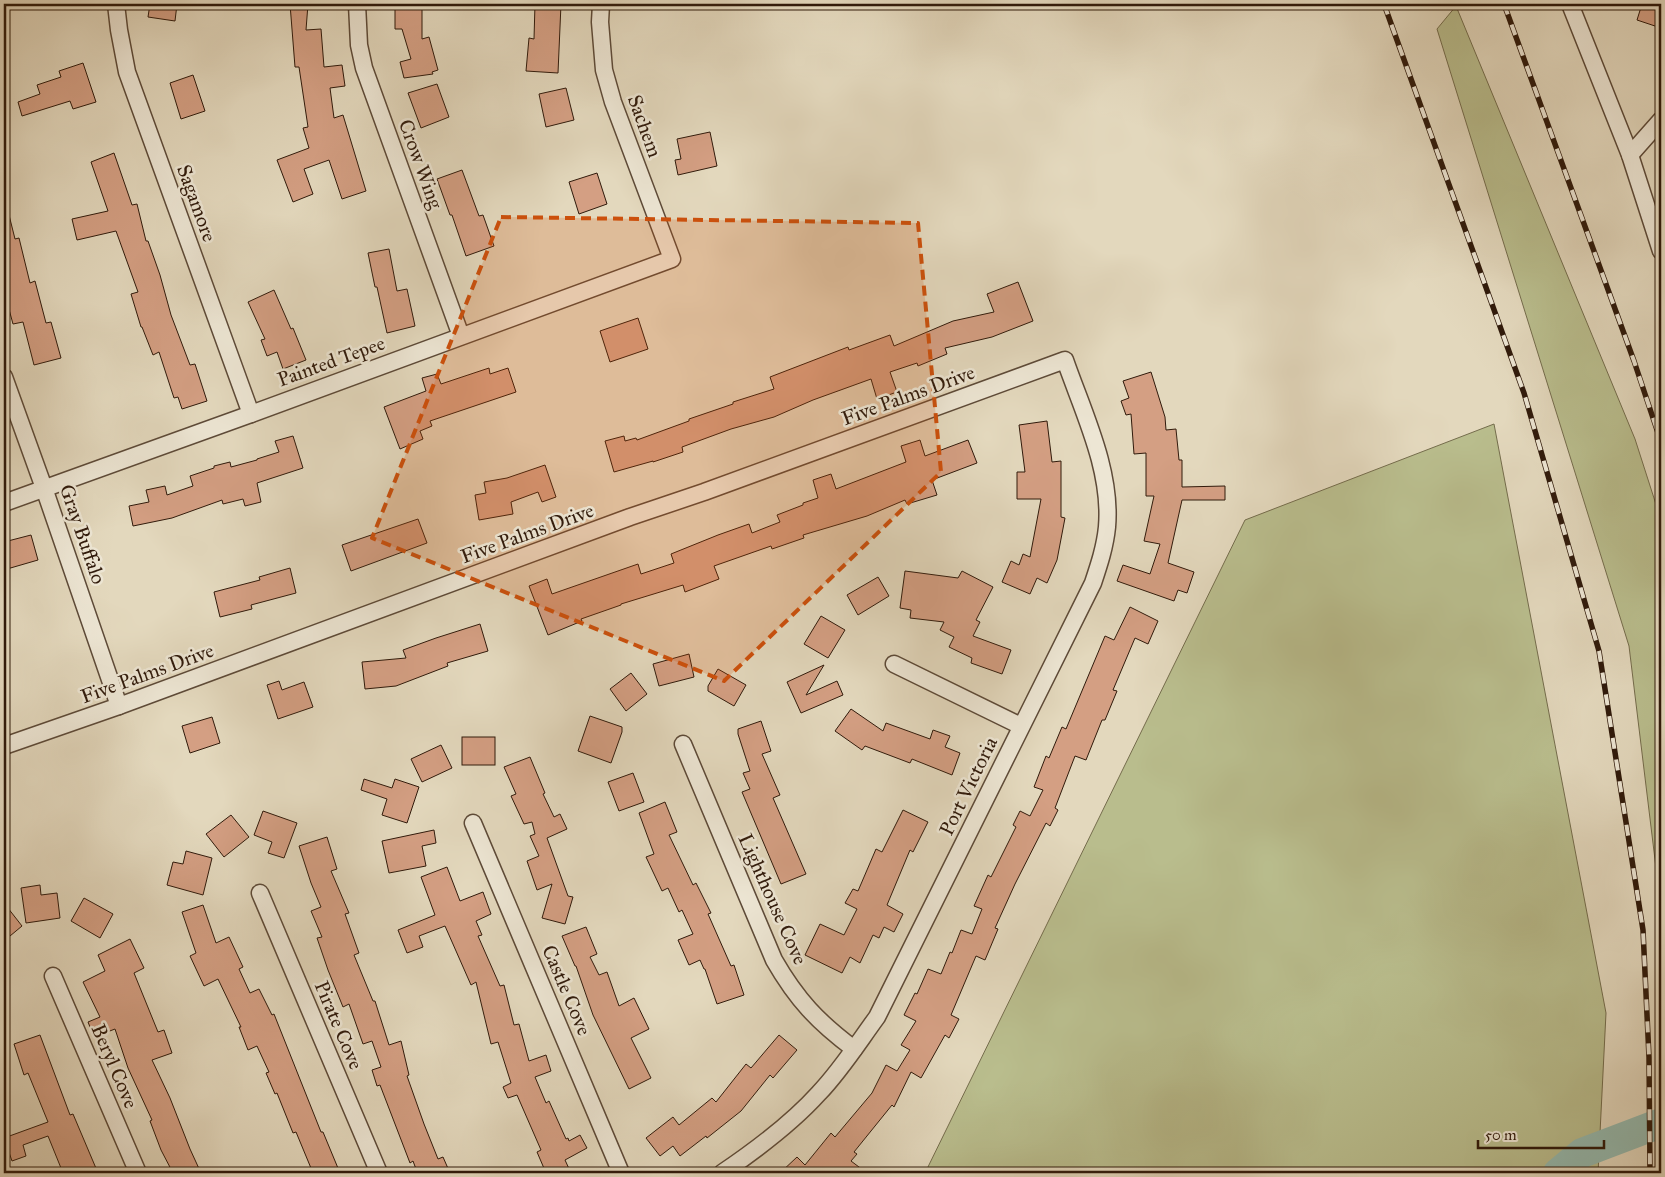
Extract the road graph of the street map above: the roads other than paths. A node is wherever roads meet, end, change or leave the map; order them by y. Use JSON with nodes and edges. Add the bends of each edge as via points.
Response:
{"nodes":[{"id":1,"x":116,"y":4,"type":"edge"},
{"id":2,"x":357,"y":4,"type":"edge"},
{"id":3,"x":602,"y":4,"type":"edge"},
{"id":4,"x":1570,"y":4,"type":"edge"},
{"id":5,"x":1661,"y":120,"type":"edge"},
{"id":6,"x":1630,"y":155,"type":"junction"},
{"id":7,"x":1661,"y":251,"type":"edge"},
{"id":8,"x":672,"y":259,"type":"joint"},
{"id":9,"x":461,"y":336,"type":"junction"},
{"id":10,"x":1065,"y":360,"type":"joint"},
{"id":11,"x":4,"y":377,"type":"edge"},
{"id":12,"x":251,"y":414,"type":"junction"},
{"id":13,"x":44,"y":488,"type":"junction"},
{"id":14,"x":4,"y":503,"type":"edge"},
{"id":15,"x":894,"y":664,"type":"dead end"},
{"id":16,"x":120,"y":706,"type":"junction"},
{"id":17,"x":1021,"y":726,"type":"junction"},
{"id":18,"x":683,"y":744,"type":"dead end"},
{"id":19,"x":4,"y":746,"type":"edge"},
{"id":20,"x":473,"y":823,"type":"dead end"},
{"id":21,"x":260,"y":893,"type":"dead end"},
{"id":22,"x":53,"y":976,"type":"dead end"},
{"id":23,"x":854,"y":1049,"type":"junction"},
{"id":24,"x":138,"y":1173,"type":"edge"},
{"id":25,"x":380,"y":1173,"type":"edge"},
{"id":26,"x":621,"y":1173,"type":"edge"},
{"id":27,"x":722,"y":1173,"type":"edge"}],
"edges":[{"from":1,"to":12,"type":"street","name":"Sagamore","via":[[127,72]]},
{"from":2,"to":9,"type":"street","name":"Crow Wing","via":[[364,68]]},
{"from":3,"to":8,"type":"street","name":"Sachem","via":[[600,22],[604,70]]},
{"from":4,"to":6,"type":"street"},
{"from":5,"to":6,"type":"street"},
{"from":6,"to":7,"type":"street"},
{"from":8,"to":9,"type":"street","name":"Painted Tepee"},
{"from":9,"to":12,"type":"street","name":"Painted Tepee"},
{"from":10,"to":16,"type":"street","name":"Five Palms Drive"},
{"from":10,"to":17,"type":"street","name":"Port Victoria","via":[[1102,468],[1107,526],[1093,583]]},
{"from":11,"to":13,"type":"street","name":"Gray Buffalo"},
{"from":12,"to":13,"type":"street","name":"Painted Tepee"},
{"from":13,"to":14,"type":"street","name":"Painted Tepee"},
{"from":13,"to":16,"type":"street","name":"Gray Buffalo"},
{"from":15,"to":17,"type":"street"},
{"from":16,"to":19,"type":"street","name":"Five Palms Drive"},
{"from":17,"to":23,"type":"street","name":"Port Victoria","via":[[877,1017]]},
{"from":18,"to":23,"type":"street","name":"Lighthouse Cove","via":[[774,960],[814,1017]]},
{"from":20,"to":26,"type":"street","name":"Castle Cove"},
{"from":21,"to":25,"type":"street","name":"Pirate Cove"},
{"from":22,"to":24,"type":"street","name":"Beryl Cove"},
{"from":23,"to":27,"type":"street","name":"Port Victoria","via":[[818,1094],[782,1129]]}]}
